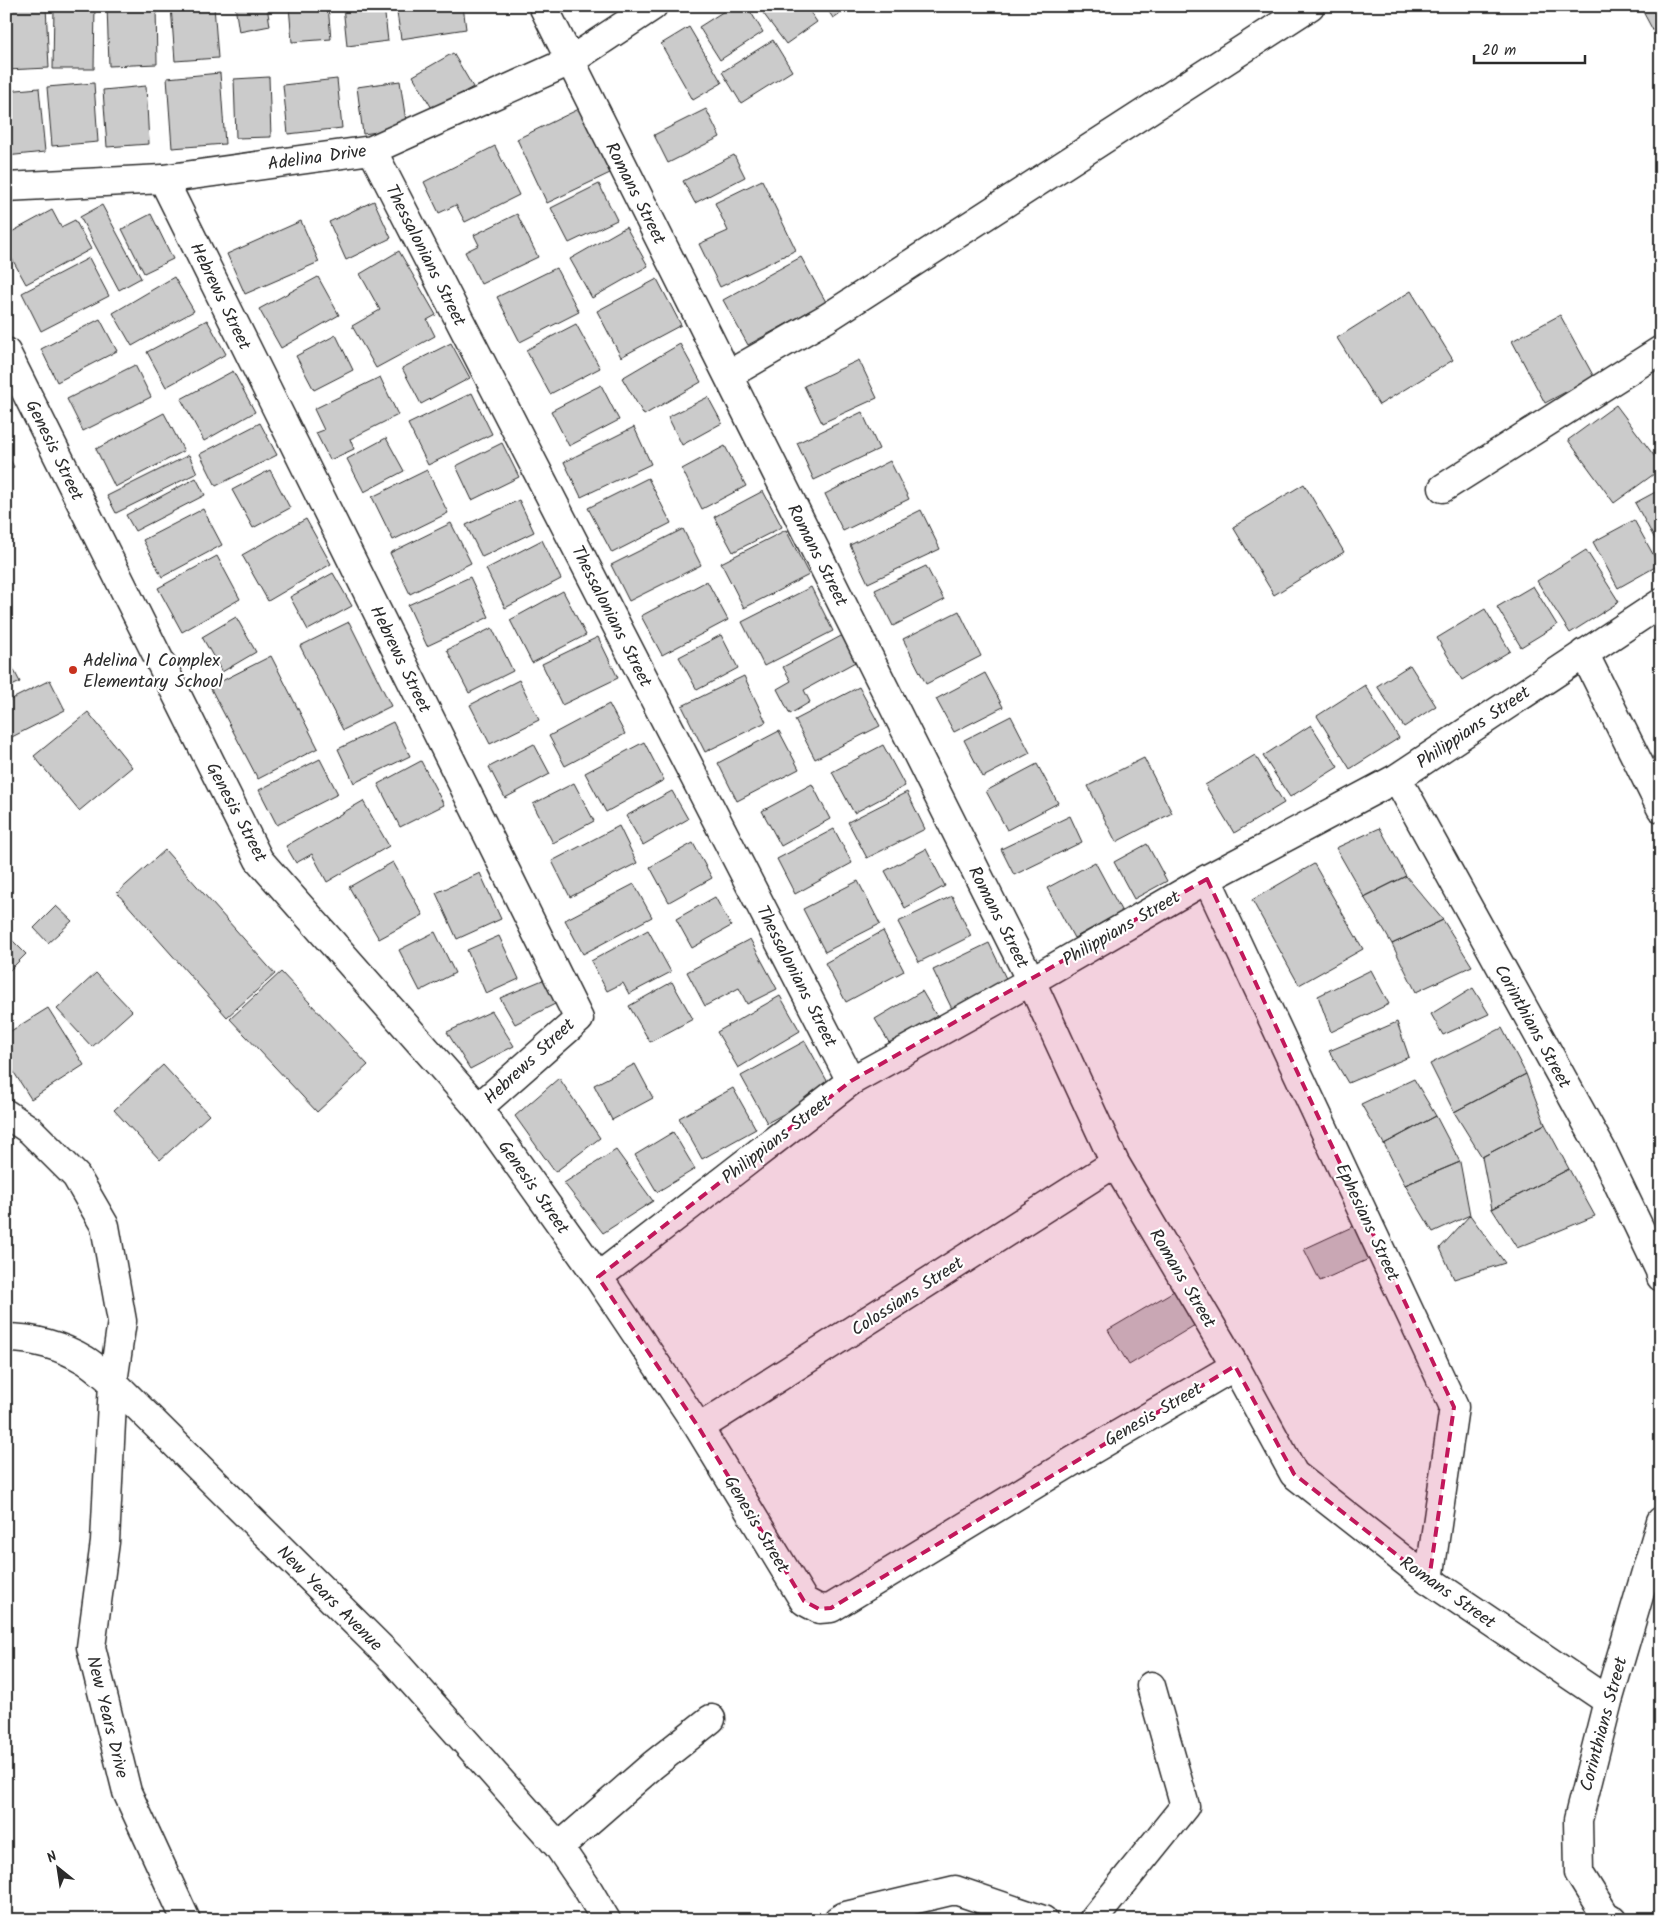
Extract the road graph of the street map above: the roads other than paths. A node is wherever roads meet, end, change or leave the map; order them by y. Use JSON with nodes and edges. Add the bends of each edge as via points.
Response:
{"nodes":[{"id":1,"x":543,"y":6,"type":"edge"},
{"id":2,"x":653,"y":6,"type":"edge"},
{"id":3,"x":1310,"y":6,"type":"edge"},
{"id":4,"x":570,"y":61,"type":"junction"},
{"id":5,"x":372,"y":150,"type":"junction"},
{"id":6,"x":163,"y":179,"type":"junction"},
{"id":7,"x":6,"y":187,"type":"edge"},
{"id":8,"x":1661,"y":350,"type":"edge"},
{"id":9,"x":6,"y":352,"type":"edge"},
{"id":10,"x":728,"y":375,"type":"junction"},
{"id":11,"x":1443,"y":488,"type":"dead end"},
{"id":12,"x":1661,"y":603,"type":"edge"},
{"id":13,"x":1584,"y":653,"type":"junction"},
{"id":14,"x":1397,"y":778,"type":"junction"},
{"id":15,"x":1661,"y":808,"type":"edge"},
{"id":16,"x":1207,"y":879,"type":"junction"},
{"id":17,"x":1031,"y":981,"type":"junction"},
{"id":18,"x":851,"y":1081,"type":"junction"},
{"id":19,"x":478,"y":1108,"type":"junction"},
{"id":20,"x":6,"y":1114,"type":"edge"},
{"id":21,"x":1115,"y":1163,"type":"junction"},
{"id":22,"x":598,"y":1277,"type":"junction"},
{"id":23,"x":1661,"y":1278,"type":"edge"},
{"id":24,"x":6,"y":1338,"type":"edge"},
{"id":25,"x":1235,"y":1366,"type":"junction"},
{"id":26,"x":113,"y":1382,"type":"junction"},
{"id":27,"x":699,"y":1428,"type":"junction"},
{"id":28,"x":1661,"y":1521,"type":"edge"},
{"id":29,"x":1428,"y":1580,"type":"junction"},
{"id":30,"x":1151,"y":1686,"type":"dead end"},
{"id":31,"x":1608,"y":1701,"type":"junction"},
{"id":32,"x":711,"y":1719,"type":"dead end"},
{"id":33,"x":559,"y":1847,"type":"junction"},
{"id":34,"x":186,"y":1920,"type":"edge"},
{"id":35,"x":606,"y":1920,"type":"edge"},
{"id":36,"x":838,"y":1920,"type":"edge"},
{"id":37,"x":1043,"y":1920,"type":"edge"},
{"id":38,"x":1093,"y":1920,"type":"edge"},
{"id":39,"x":1613,"y":1920,"type":"edge"}],
"edges":[{"from":1,"to":4,"type":"street","name":"Romans Street"},
{"from":2,"to":4,"type":"street","name":"Adelina Drive"},
{"from":3,"to":10,"type":"street","via":[[827,318]]},
{"from":4,"to":5,"type":"street","name":"Adelina Drive"},
{"from":4,"to":10,"type":"street","name":"Romans Street"},
{"from":5,"to":6,"type":"street","name":"Adelina Drive"},
{"from":5,"to":18,"type":"street","name":"Thessalonians Street"},
{"from":6,"to":7,"type":"street","name":"Adelina Drive"},
{"from":6,"to":19,"type":"street","name":"Hebrews Street","via":[[579,1019]]},
{"from":8,"to":11,"type":"street"},
{"from":9,"to":19,"type":"street","name":"Genesis Street","via":[[259,860]]},
{"from":10,"to":17,"type":"street","name":"Romans Street"},
{"from":12,"to":13,"type":"street","name":"Philippians Street"},
{"from":13,"to":14,"type":"street","name":"Philippians Street"},
{"from":13,"to":15,"type":"street"},
{"from":14,"to":16,"type":"street","name":"Philippians Street"},
{"from":14,"to":23,"type":"street","name":"Corinthians Street","via":[[1604,1154]]},
{"from":16,"to":17,"type":"street","name":"Philippians Street"},
{"from":16,"to":29,"type":"street","name":"Ephesians Street","via":[[1454,1407]]},
{"from":17,"to":18,"type":"street","name":"Philippians Street"},
{"from":17,"to":21,"type":"street","name":"Romans Street"},
{"from":18,"to":22,"type":"street","name":"Philippians Street"},
{"from":19,"to":22,"type":"street","name":"Genesis Street"},
{"from":20,"to":26,"type":"street","name":"New Years Drive","via":[[30,1130],[76,1176],[105,1226],[122,1321]]},
{"from":21,"to":25,"type":"street","name":"Romans Street"},
{"from":21,"to":27,"type":"street","name":"Colossians Street"},
{"from":22,"to":27,"type":"street","name":"Genesis Street"},
{"from":24,"to":26,"type":"street","name":"New Years Avenue","via":[[51,1345],[86,1360]]},
{"from":25,"to":27,"type":"street","name":"Genesis Street","via":[[832,1608],[819,1609],[804,1601]]},
{"from":25,"to":29,"type":"street","name":"Romans Street","via":[[1294,1474]]},
{"from":26,"to":33,"type":"street","name":"New Years Avenue","via":[[393,1660]]},
{"from":26,"to":34,"type":"street","name":"New Years Drive","via":[[105,1542],[91,1647],[127,1792]]},
{"from":28,"to":31,"type":"street","name":"Corinthians Street"},
{"from":29,"to":31,"type":"street","name":"Romans Street"},
{"from":30,"to":38,"type":"street","via":[[1185,1806]]},
{"from":31,"to":39,"type":"street","name":"Corinthians Street","via":[[1578,1820],[1579,1873],[1605,1915]]},
{"from":32,"to":33,"type":"street"},
{"from":33,"to":35,"type":"street","name":"New Years Avenue"},
{"from":36,"to":37,"type":"street","via":[[955,1890]]}]}
